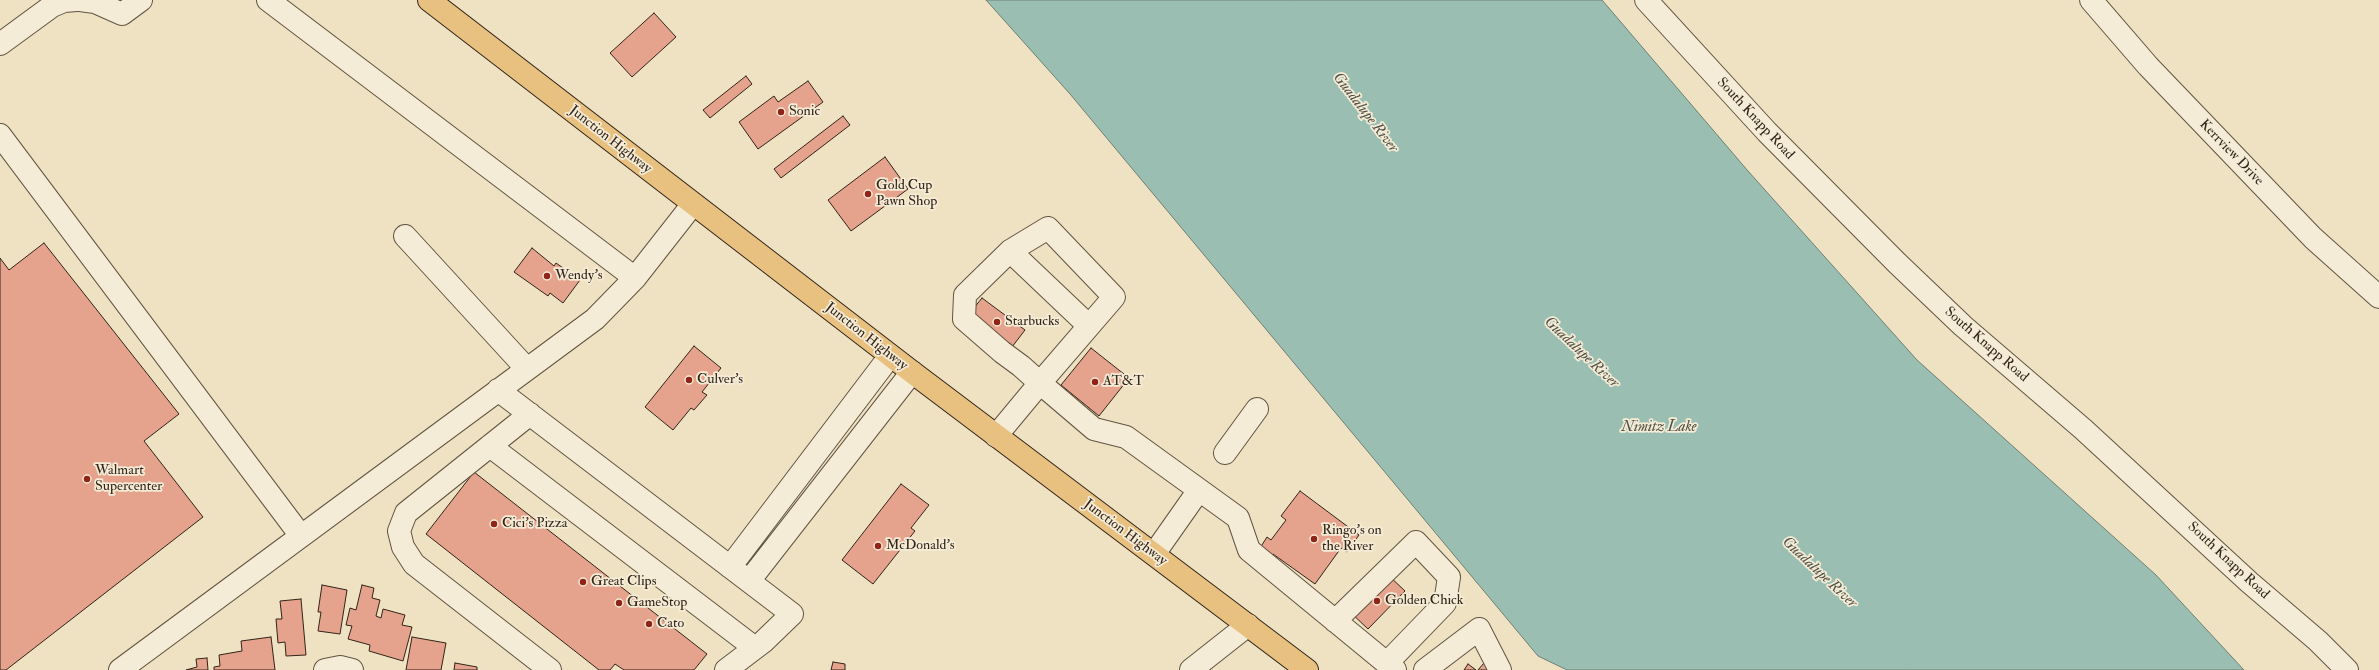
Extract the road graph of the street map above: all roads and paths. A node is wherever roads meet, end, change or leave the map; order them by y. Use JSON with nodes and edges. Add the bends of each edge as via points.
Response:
{"nodes":[{"id":1,"x":77,"y":0,"type":"edge"},
{"id":2,"x":80,"y":0,"type":"edge"},
{"id":3,"x":141,"y":0,"type":"edge"},
{"id":4,"x":268,"y":0,"type":"edge"},
{"id":5,"x":429,"y":0,"type":"edge"},
{"id":6,"x":1646,"y":0,"type":"edge"},
{"id":7,"x":2091,"y":0,"type":"edge"},
{"id":8,"x":0,"y":44,"type":"edge"},
{"id":9,"x":0,"y":136,"type":"edge"},
{"id":10,"x":693,"y":204,"type":"junction"},
{"id":11,"x":405,"y":236,"type":"dead end"},
{"id":12,"x":1010,"y":251,"type":"junction"},
{"id":13,"x":635,"y":278,"type":"junction"},
{"id":14,"x":2379,"y":297,"type":"edge"},
{"id":15,"x":1089,"y":326,"type":"junction"},
{"id":16,"x":890,"y":356,"type":"junction"},
{"id":17,"x":527,"y":369,"type":"junction"},
{"id":18,"x":912,"y":372,"type":"junction"},
{"id":19,"x":1040,"y":383,"type":"junction"},
{"id":20,"x":498,"y":390,"type":"junction"},
{"id":21,"x":1256,"y":409,"type":"dead end"},
{"id":22,"x":530,"y":414,"type":"junction"},
{"id":23,"x":996,"y":436,"type":"junction"},
{"id":24,"x":490,"y":446,"type":"junction"},
{"id":25,"x":1226,"y":453,"type":"dead end"},
{"id":26,"x":1199,"y":490,"type":"junction"},
{"id":27,"x":301,"y":536,"type":"junction"},
{"id":28,"x":1154,"y":554,"type":"junction"},
{"id":29,"x":730,"y":567,"type":"junction"},
{"id":30,"x":749,"y":581,"type":"junction"},
{"id":31,"x":1335,"y":621,"type":"junction"},
{"id":32,"x":1248,"y":626,"type":"junction"},
{"id":33,"x":755,"y":648,"type":"junction"},
{"id":34,"x":1391,"y":667,"type":"edge"},
{"id":35,"x":120,"y":670,"type":"edge"},
{"id":36,"x":325,"y":670,"type":"edge"},
{"id":37,"x":352,"y":670,"type":"edge"},
{"id":38,"x":550,"y":670,"type":"edge"},
{"id":39,"x":726,"y":670,"type":"edge"},
{"id":40,"x":1191,"y":670,"type":"edge"},
{"id":41,"x":1307,"y":670,"type":"edge"},
{"id":42,"x":1425,"y":670,"type":"edge"},
{"id":43,"x":1500,"y":670,"type":"edge"},
{"id":44,"x":2347,"y":670,"type":"edge"}],
"edges":[{"from":1,"to":8,"type":"street","via":[[64,1],[52,6]]},
{"from":2,"to":3,"type":"street","via":[[95,2],[122,14]]},
{"from":4,"to":13,"type":"street"},
{"from":5,"to":10,"type":"main road","name":"Junction Highway"},
{"from":6,"to":44,"type":"street","name":"South Knapp Road","via":[[1767,132],[1896,263],[1963,326],[2083,429],[2249,582],[2318,640]]},
{"from":7,"to":14,"type":"street","name":"Kerrview Drive","via":[[2148,66],[2313,238]]},
{"from":9,"to":27,"type":"street"},
{"from":10,"to":13,"type":"street"},
{"from":10,"to":16,"type":"main road","name":"Junction Highway"},
{"from":11,"to":17,"type":"street"},
{"from":12,"to":15,"type":"street"},
{"from":12,"to":15,"type":"street","via":[[1048,228],[1114,297]]},
{"from":12,"to":19,"type":"street","via":[[965,295],[964,319]]},
{"from":13,"to":17,"type":"street","via":[[595,319]]},
{"from":15,"to":19,"type":"street"},
{"from":16,"to":18,"type":"main road","name":"Junction Highway"},
{"from":16,"to":29,"type":"street"},
{"from":17,"to":20,"type":"street"},
{"from":18,"to":23,"type":"main road","name":"Junction Highway"},
{"from":18,"to":30,"type":"street"},
{"from":19,"to":23,"type":"street"},
{"from":19,"to":26,"type":"street","via":[[1094,429],[1126,437]]},
{"from":20,"to":22,"type":"street"},
{"from":20,"to":27,"type":"street"},
{"from":21,"to":25,"type":"street"},
{"from":22,"to":24,"type":"street"},
{"from":22,"to":29,"type":"street"},
{"from":23,"to":28,"type":"main road","name":"Junction Highway"},
{"from":24,"to":33,"type":"street"},
{"from":24,"to":38,"type":"street","via":[[406,513],[400,531],[403,547],[414,564]]},
{"from":26,"to":28,"type":"street"},
{"from":26,"to":31,"type":"street","via":[[1238,518],[1249,550]]},
{"from":27,"to":35,"type":"street"},
{"from":28,"to":32,"type":"main road","name":"Junction Highway"},
{"from":29,"to":30,"type":"street"},
{"from":30,"to":33,"type":"street","via":[[792,614]]},
{"from":31,"to":34,"type":"street"},
{"from":31,"to":34,"type":"street","via":[[1416,542],[1449,577],[1445,603]]},
{"from":32,"to":40,"type":"street"},
{"from":32,"to":41,"type":"main road","name":"Junction Highway"},
{"from":33,"to":39,"type":"street"},
{"from":36,"to":37,"type":"street","via":[[340,667]]},
{"from":42,"to":43,"type":"street","via":[[1479,629]]}]}
